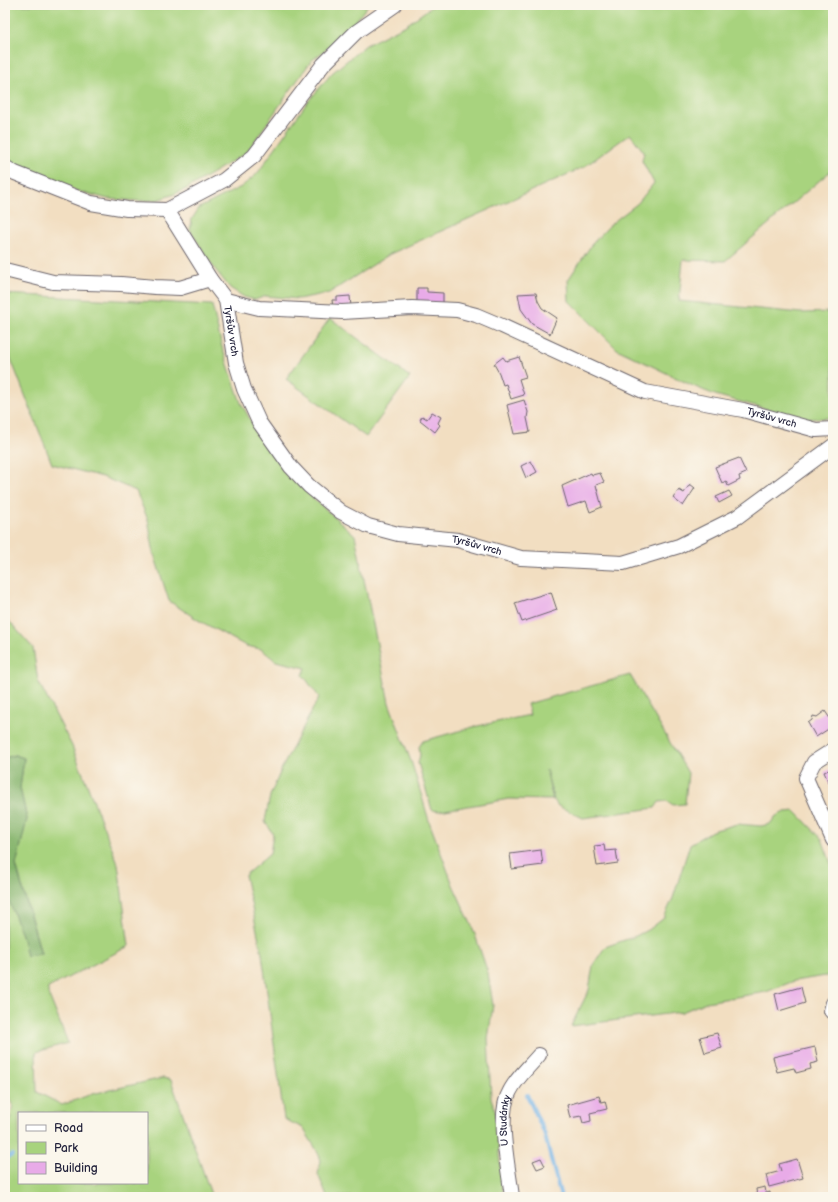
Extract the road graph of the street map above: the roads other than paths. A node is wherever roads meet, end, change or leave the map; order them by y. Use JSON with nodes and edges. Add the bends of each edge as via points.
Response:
{"nodes":[{"id":1,"x":395,"y":5,"type":"edge"},
{"id":2,"x":5,"y":167,"type":"edge"},
{"id":3,"x":167,"y":210,"type":"junction"},
{"id":4,"x":5,"y":270,"type":"edge"},
{"id":5,"x":210,"y":279,"type":"junction"},
{"id":6,"x":226,"y":300,"type":"junction"},
{"id":7,"x":833,"y":429,"type":"edge"},
{"id":8,"x":833,"y":446,"type":"edge"},
{"id":9,"x":833,"y":750,"type":"edge"},
{"id":10,"x":833,"y":840,"type":"edge"},
{"id":11,"x":539,"y":1056,"type":"dead end"},
{"id":12,"x":512,"y":1197,"type":"edge"}],
"edges":[{"from":1,"to":3,"type":"street","via":[[356,32],[323,65],[254,156],[224,180]]},
{"from":2,"to":3,"type":"street","via":[[91,203]]},
{"from":3,"to":5,"type":"street","name":"Tyršův vrch"},
{"from":4,"to":5,"type":"street","via":[[53,282],[155,287],[180,288]]},
{"from":5,"to":6,"type":"street","name":"Tyršův vrch"},
{"from":6,"to":7,"type":"street","name":"Tyršův vrch","via":[[259,308],[342,312],[412,308],[457,310],[502,326],[645,392],[743,410],[810,429]]},
{"from":6,"to":8,"type":"street","name":"Tyršův vrch","via":[[236,363],[259,422],[291,467],[309,486],[351,518],[385,531],[458,540],[522,558],[622,563],[679,546],[737,517]]},
{"from":9,"to":10,"type":"street","via":[[814,762],[806,778]]},
{"from":11,"to":12,"type":"street","name":"U Studánky","via":[[508,1092],[503,1116]]}]}
